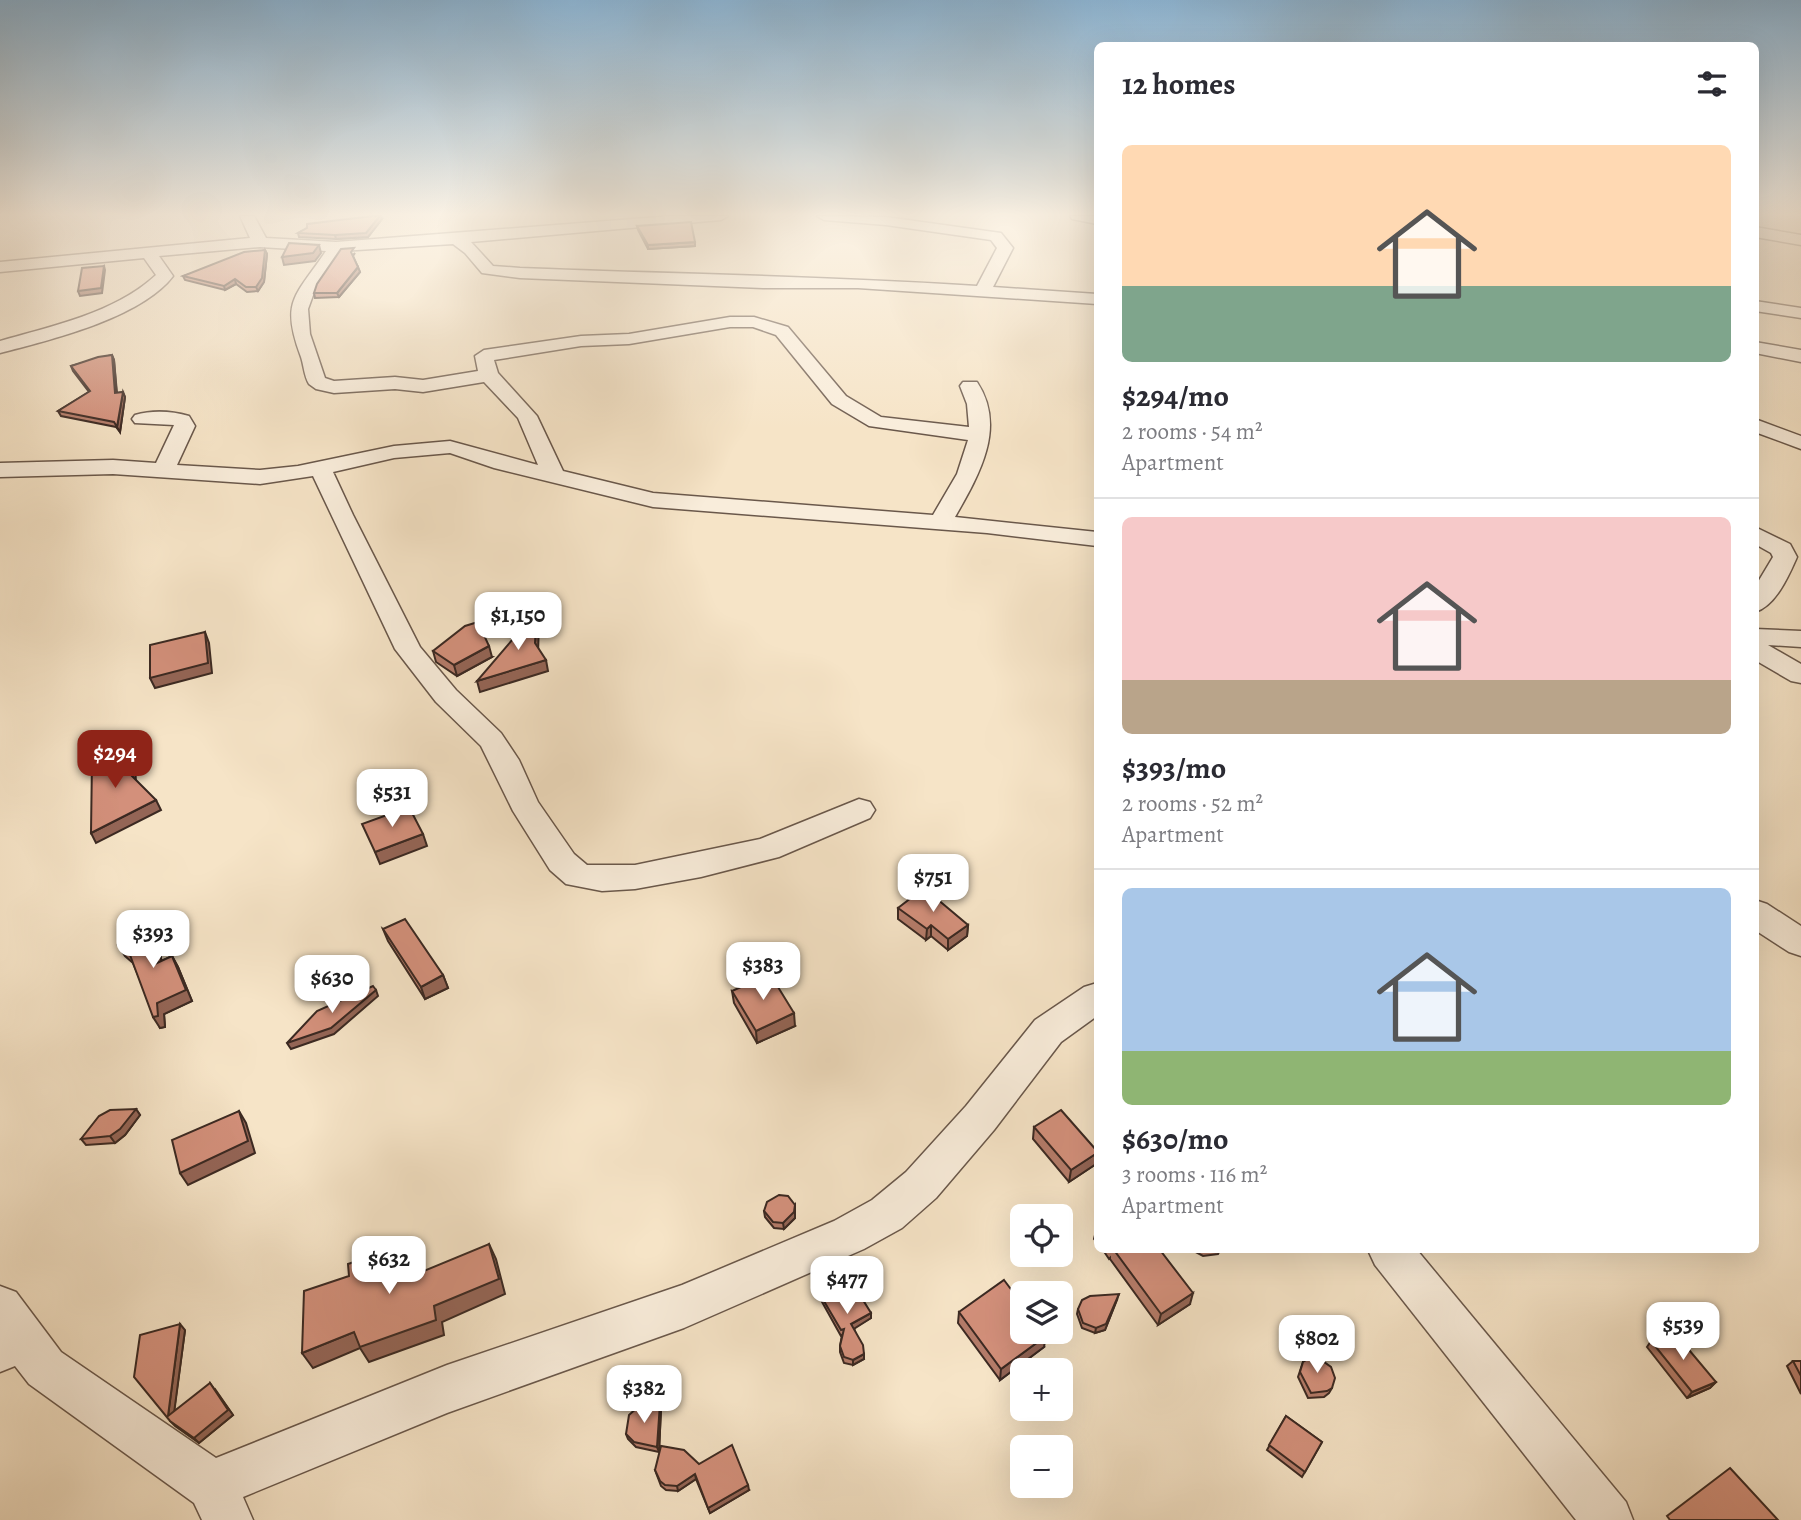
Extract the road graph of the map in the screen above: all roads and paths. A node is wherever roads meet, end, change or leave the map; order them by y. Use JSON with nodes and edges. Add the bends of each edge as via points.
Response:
{"nodes":[{"id":1,"x":152,"y":287,"type":"edge"},
{"id":2,"x":308,"y":287,"type":"edge"},
{"id":3,"x":912,"y":287,"type":"edge"},
{"id":4,"x":985,"y":287,"type":"edge"},
{"id":5,"x":982,"y":292,"type":"junction"},
{"id":6,"x":1094,"y":299,"type":"edge"},
{"id":7,"x":1759,"y":307,"type":"edge"},
{"id":8,"x":1801,"y":313,"type":"edge"},
{"id":9,"x":0,"y":346,"type":"edge"},
{"id":10,"x":1759,"y":348,"type":"edge"},
{"id":11,"x":1801,"y":356,"type":"edge"},
{"id":12,"x":489,"y":375,"type":"junction"},
{"id":13,"x":970,"y":386,"type":"dead end"},
{"id":14,"x":142,"y":419,"type":"dead end"},
{"id":15,"x":1759,"y":427,"type":"edge"},
{"id":16,"x":981,"y":435,"type":"junction"},
{"id":17,"x":1801,"y":443,"type":"edge"},
{"id":18,"x":321,"y":468,"type":"junction"},
{"id":19,"x":0,"y":470,"type":"edge"},
{"id":20,"x":163,"y":472,"type":"junction"},
{"id":21,"x":553,"y":474,"type":"junction"},
{"id":22,"x":940,"y":523,"type":"junction"},
{"id":23,"x":1759,"y":536,"type":"edge"},
{"id":24,"x":1094,"y":538,"type":"edge"},
{"id":25,"x":1759,"y":599,"type":"edge"},
{"id":26,"x":1759,"y":637,"type":"edge"},
{"id":27,"x":1801,"y":639,"type":"edge"},
{"id":28,"x":1759,"y":651,"type":"edge"},
{"id":29,"x":1801,"y":675,"type":"edge"},
{"id":30,"x":859,"y":810,"type":"dead end"},
{"id":31,"x":1759,"y":916,"type":"edge"},
{"id":32,"x":1801,"y":943,"type":"edge"},
{"id":33,"x":1094,"y":1000,"type":"edge"},
{"id":34,"x":1392,"y":1253,"type":"edge"},
{"id":35,"x":7,"y":1331,"type":"edge"},
{"id":36,"x":220,"y":1503,"type":"edge"},
{"id":37,"x":1608,"y":1520,"type":"edge"}],
"edges":[{"from":1,"to":9,"type":"street","via":[[117,307]]},
{"from":2,"to":12,"type":"street","via":[[297,321],[316,380],[323,385],[423,386]]},
{"from":3,"to":5,"type":"street"},
{"from":4,"to":5,"type":"street"},
{"from":5,"to":6,"type":"street"},
{"from":7,"to":8,"type":"street"},
{"from":10,"to":11,"type":"street"},
{"from":12,"to":16,"type":"street","via":[[484,356],[754,322],[782,331],[839,400],[876,422]]},
{"from":12,"to":21,"type":"street","via":[[527,416]]},
{"from":13,"to":16,"type":"street","via":[[979,404]]},
{"from":14,"to":20,"type":"street","via":[[171,418],[182,420],[185,426]]},
{"from":15,"to":17,"type":"street"},
{"from":16,"to":22,"type":"street","via":[[964,483]]},
{"from":18,"to":20,"type":"street","via":[[260,477]]},
{"from":18,"to":21,"type":"street","via":[[394,452],[450,447]]},
{"from":18,"to":30,"type":"street","via":[[408,649],[446,696],[491,740],[524,804],[562,862],[578,876],[635,877],[768,849]]},
{"from":19,"to":20,"type":"street","via":[[113,467]]},
{"from":21,"to":22,"type":"street","via":[[653,500]]},
{"from":22,"to":24,"type":"street"},
{"from":23,"to":25,"type":"street","via":[[1782,549],[1785,557]]},
{"from":26,"to":27,"type":"street"},
{"from":28,"to":29,"type":"street"},
{"from":31,"to":32,"type":"street"},
{"from":33,"to":36,"type":"street","via":[[1048,1031],[980,1118],[921,1185],[887,1214],[684,1306],[447,1389]]},
{"from":34,"to":37,"type":"street"},
{"from":35,"to":36,"type":"street","via":[[46,1368]]}]}
